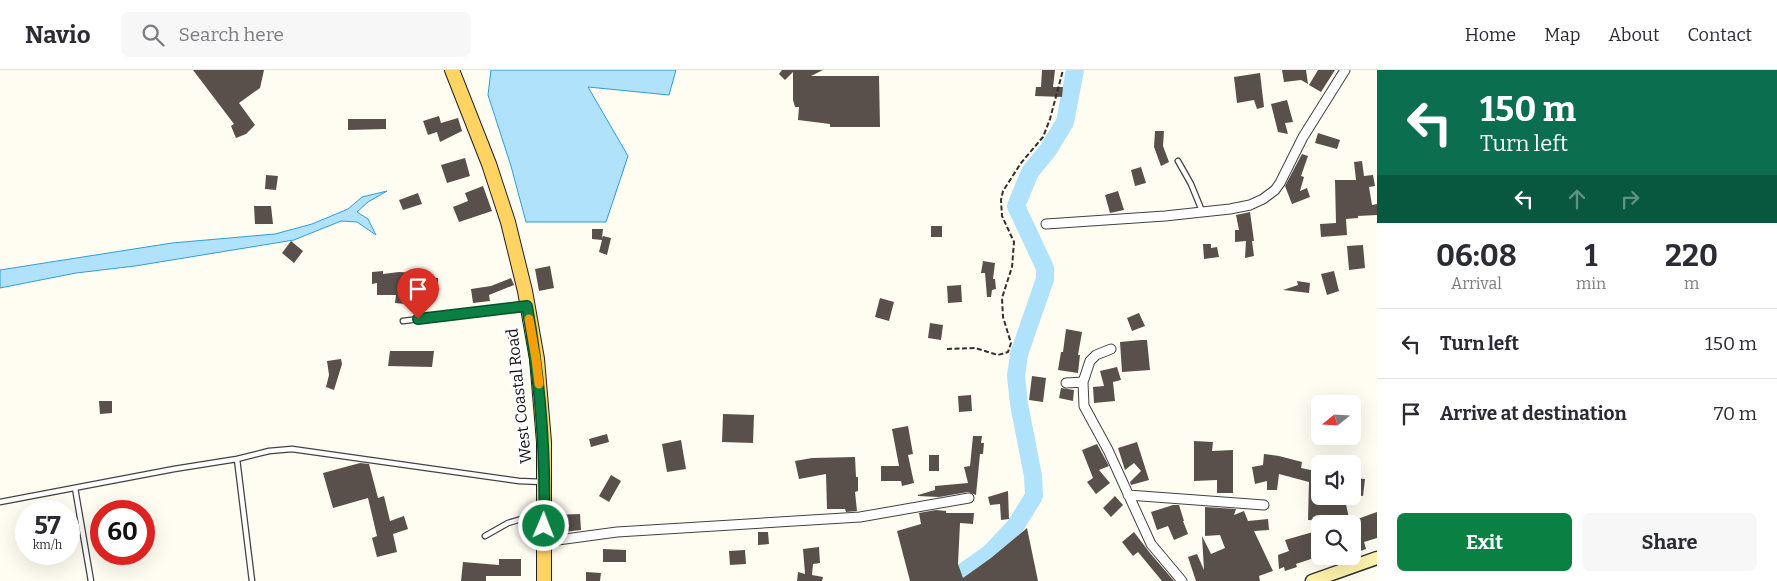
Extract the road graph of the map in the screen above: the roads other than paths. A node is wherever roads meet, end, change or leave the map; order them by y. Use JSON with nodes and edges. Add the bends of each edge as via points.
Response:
{"nodes":[{"id":1,"x":452,"y":70,"type":"edge"},
{"id":2,"x":1345,"y":70,"type":"edge"},
{"id":3,"x":1178,"y":161,"type":"dead end"},
{"id":4,"x":1202,"y":211,"type":"junction"},
{"id":5,"x":1046,"y":224,"type":"dead end"},
{"id":6,"x":527,"y":306,"type":"junction"},
{"id":7,"x":403,"y":320,"type":"dead end"},
{"id":8,"x":1111,"y":349,"type":"dead end"},
{"id":9,"x":1083,"y":382,"type":"junction"},
{"id":10,"x":1066,"y":383,"type":"dead end"},
{"id":11,"x":237,"y":459,"type":"junction"},
{"id":12,"x":544,"y":482,"type":"junction"},
{"id":13,"x":75,"y":488,"type":"junction"},
{"id":14,"x":1128,"y":496,"type":"junction"},
{"id":15,"x":969,"y":498,"type":"dead end"},
{"id":16,"x":0,"y":502,"type":"edge"},
{"id":17,"x":1264,"y":505,"type":"dead end"},
{"id":18,"x":544,"y":509,"type":"junction"},
{"id":19,"x":486,"y":536,"type":"dead end"},
{"id":20,"x":544,"y":542,"type":"junction"},
{"id":21,"x":1377,"y":558,"type":"edge"},
{"id":22,"x":1338,"y":577,"type":"edge"},
{"id":23,"x":91,"y":581,"type":"edge"},
{"id":24,"x":252,"y":581,"type":"edge"},
{"id":25,"x":544,"y":581,"type":"edge"},
{"id":26,"x":1182,"y":581,"type":"edge"},
{"id":27,"x":1312,"y":581,"type":"edge"}],
"edges":[{"from":1,"to":6,"type":"main road","name":"West Coastal Road","via":[[490,164],[506,214]]},
{"from":2,"to":4,"type":"street","via":[[1303,137],[1275,190],[1250,205]]},
{"from":3,"to":4,"type":"lane"},
{"from":4,"to":5,"type":"street"},
{"from":6,"to":7,"type":"lane"},
{"from":6,"to":12,"type":"main road","name":"West Coastal Road","via":[[536,359],[544,442]]},
{"from":8,"to":9,"type":"street","via":[[1090,361]]},
{"from":9,"to":10,"type":"street"},
{"from":9,"to":14,"type":"street","via":[[1086,411]]},
{"from":11,"to":12,"type":"lane","via":[[292,449]]},
{"from":11,"to":13,"type":"lane"},
{"from":11,"to":24,"type":"lane"},
{"from":12,"to":18,"type":"main road","name":"West Coastal Road"},
{"from":13,"to":16,"type":"lane"},
{"from":13,"to":23,"type":"lane"},
{"from":14,"to":17,"type":"street"},
{"from":14,"to":26,"type":"street","via":[[1151,544]]},
{"from":15,"to":20,"type":"street","via":[[860,518],[617,532]]},
{"from":18,"to":19,"type":"lane","via":[[508,523]]},
{"from":18,"to":20,"type":"main road","name":"West Coastal Road"},
{"from":20,"to":25,"type":"main road","name":"West Coastal Road"},
{"from":21,"to":22,"type":"street"},
{"from":22,"to":27,"type":"street"}]}
